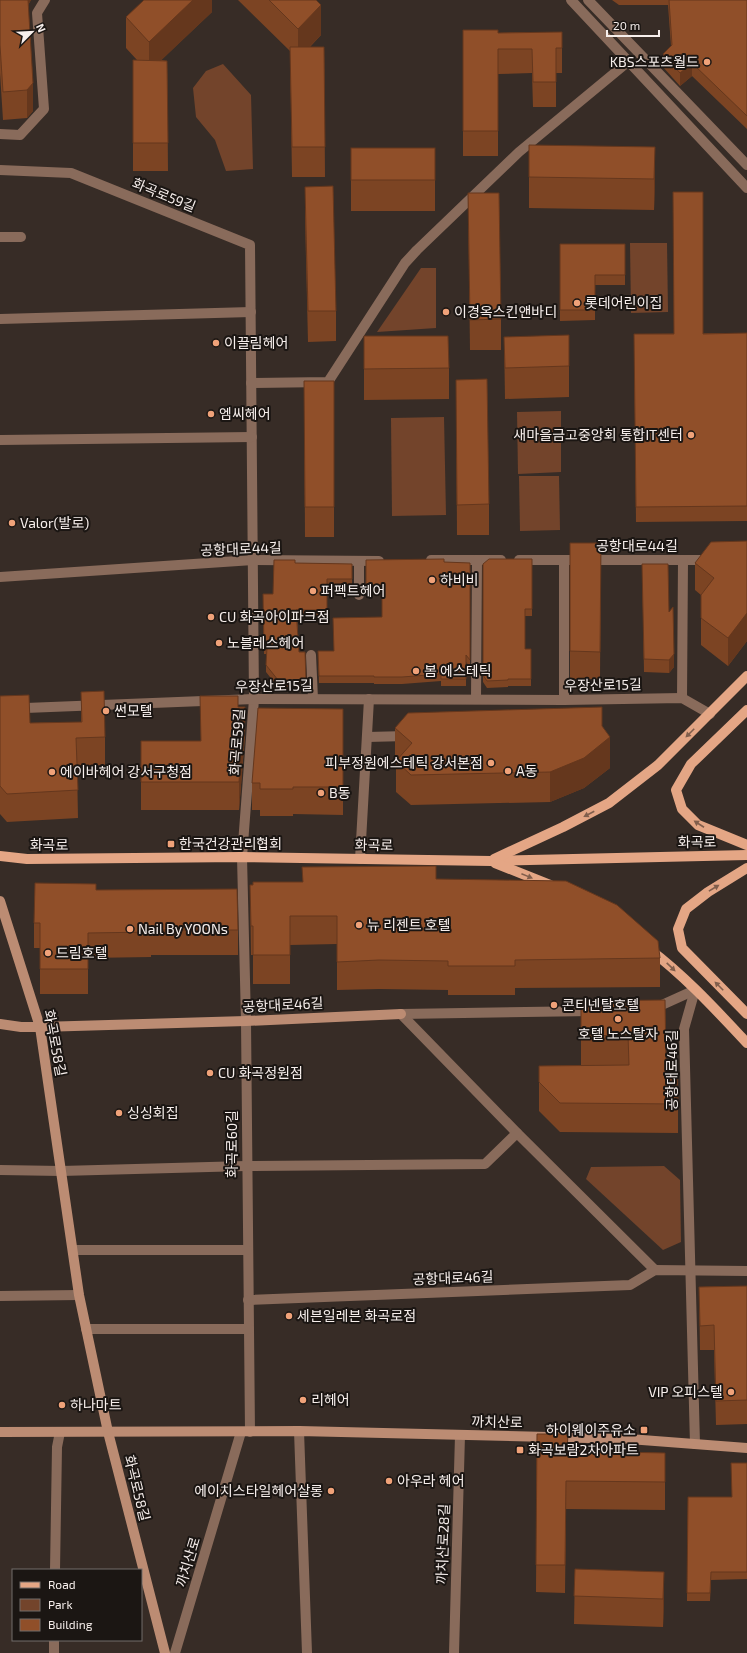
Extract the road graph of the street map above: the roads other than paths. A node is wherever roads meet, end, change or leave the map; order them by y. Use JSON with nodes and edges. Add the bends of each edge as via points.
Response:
{"nodes":[{"id":1,"x":45,"y":0,"type":"edge"},
{"id":2,"x":571,"y":0,"type":"edge"},
{"id":3,"x":588,"y":0,"type":"edge"},
{"id":4,"x":629,"y":61,"type":"junction"},
{"id":5,"x":0,"y":134,"type":"edge"},
{"id":6,"x":747,"y":165,"type":"edge"},
{"id":7,"x":0,"y":170,"type":"edge"},
{"id":8,"x":747,"y":188,"type":"edge"},
{"id":9,"x":0,"y":237,"type":"edge"},
{"id":10,"x":21,"y":238,"type":"dead end"},
{"id":11,"x":250,"y":312,"type":"junction"},
{"id":12,"x":0,"y":318,"type":"edge"},
{"id":13,"x":251,"y":383,"type":"junction"},
{"id":14,"x":252,"y":437,"type":"junction"},
{"id":15,"x":0,"y":440,"type":"edge"},
{"id":16,"x":253,"y":560,"type":"junction"},
{"id":17,"x":422,"y":560,"type":"edge"},
{"id":18,"x":477,"y":560,"type":"junction"},
{"id":19,"x":564,"y":560,"type":"junction"},
{"id":20,"x":683,"y":560,"type":"junction"},
{"id":21,"x":718,"y":560,"type":"edge"},
{"id":22,"x":359,"y":561,"type":"junction"},
{"id":23,"x":390,"y":561,"type":"edge"},
{"id":24,"x":0,"y":577,"type":"edge"},
{"id":25,"x":359,"y":594,"type":"dead end"},
{"id":26,"x":312,"y":655,"type":"dead end"},
{"id":27,"x":747,"y":676,"type":"edge"},
{"id":28,"x":682,"y":698,"type":"junction"},
{"id":29,"x":254,"y":699,"type":"junction"},
{"id":30,"x":313,"y":699,"type":"junction"},
{"id":31,"x":369,"y":699,"type":"junction"},
{"id":32,"x":476,"y":699,"type":"junction"},
{"id":33,"x":564,"y":700,"type":"junction"},
{"id":34,"x":0,"y":710,"type":"edge"},
{"id":35,"x":747,"y":710,"type":"edge"},
{"id":36,"x":710,"y":714,"type":"junction"},
{"id":37,"x":420,"y":736,"type":"edge"},
{"id":38,"x":367,"y":737,"type":"junction"},
{"id":39,"x":747,"y":845,"type":"edge"},
{"id":40,"x":747,"y":855,"type":"edge"},
{"id":41,"x":0,"y":856,"type":"edge"},
{"id":42,"x":242,"y":857,"type":"junction"},
{"id":43,"x":360,"y":859,"type":"junction"},
{"id":44,"x":491,"y":861,"type":"junction"},
{"id":45,"x":747,"y":868,"type":"edge"},
{"id":46,"x":562,"y":890,"type":"edge"},
{"id":47,"x":0,"y":901,"type":"edge"},
{"id":48,"x":640,"y":942,"type":"edge"},
{"id":49,"x":695,"y":990,"type":"junction"},
{"id":50,"x":604,"y":1010,"type":"edge"},
{"id":51,"x":644,"y":1010,"type":"edge"},
{"id":52,"x":401,"y":1014,"type":"junction"},
{"id":53,"x":747,"y":1014,"type":"edge"},
{"id":54,"x":246,"y":1021,"type":"junction"},
{"id":55,"x":0,"y":1024,"type":"edge"},
{"id":56,"x":40,"y":1027,"type":"junction"},
{"id":57,"x":747,"y":1043,"type":"edge"},
{"id":58,"x":517,"y":1133,"type":"junction"},
{"id":59,"x":246,"y":1166,"type":"junction"},
{"id":60,"x":0,"y":1170,"type":"edge"},
{"id":61,"x":61,"y":1171,"type":"junction"},
{"id":62,"x":73,"y":1250,"type":"junction"},
{"id":63,"x":248,"y":1250,"type":"junction"},
{"id":64,"x":655,"y":1270,"type":"junction"},
{"id":65,"x":690,"y":1270,"type":"junction"},
{"id":66,"x":747,"y":1271,"type":"edge"},
{"id":67,"x":79,"y":1295,"type":"junction"},
{"id":68,"x":0,"y":1296,"type":"edge"},
{"id":69,"x":248,"y":1300,"type":"junction"},
{"id":70,"x":86,"y":1329,"type":"junction"},
{"id":71,"x":248,"y":1329,"type":"junction"},
{"id":72,"x":299,"y":1431,"type":"junction"},
{"id":73,"x":0,"y":1432,"type":"edge"},
{"id":74,"x":60,"y":1432,"type":"junction"},
{"id":75,"x":108,"y":1432,"type":"junction"},
{"id":76,"x":246,"y":1432,"type":"junction"},
{"id":77,"x":460,"y":1435,"type":"junction"},
{"id":78,"x":695,"y":1444,"type":"junction"},
{"id":79,"x":747,"y":1448,"type":"edge"},
{"id":80,"x":55,"y":1569,"type":"edge"},
{"id":81,"x":54,"y":1641,"type":"edge"},
{"id":82,"x":54,"y":1653,"type":"edge"},
{"id":83,"x":165,"y":1653,"type":"edge"},
{"id":84,"x":175,"y":1653,"type":"edge"},
{"id":85,"x":307,"y":1653,"type":"edge"},
{"id":86,"x":454,"y":1653,"type":"edge"}],
"edges":[{"from":1,"to":5,"type":"street","via":[[37,13],[44,109],[20,135]]},
{"from":2,"to":4,"type":"street"},
{"from":3,"to":6,"type":"street"},
{"from":4,"to":8,"type":"street"},
{"from":4,"to":13,"type":"street","via":[[519,152],[417,250],[405,263],[328,382]]},
{"from":7,"to":11,"type":"street","name":"화곡로59길","via":[[71,174],[250,245]]},
{"from":9,"to":10,"type":"street"},
{"from":11,"to":12,"type":"street"},
{"from":11,"to":13,"type":"street","name":"화곡로59길"},
{"from":13,"to":14,"type":"street","name":"화곡로59길"},
{"from":14,"to":15,"type":"street"},
{"from":14,"to":16,"type":"street","name":"화곡로59길"},
{"from":16,"to":22,"type":"street","name":"공항대로44길"},
{"from":16,"to":24,"type":"street","name":"공항대로44길"},
{"from":16,"to":29,"type":"street","name":"화곡로59길"},
{"from":17,"to":18,"type":"street","name":"공항대로44길"},
{"from":18,"to":19,"type":"street","name":"공항대로44길"},
{"from":18,"to":32,"type":"street"},
{"from":19,"to":20,"type":"street","name":"공항대로44길"},
{"from":19,"to":33,"type":"street"},
{"from":20,"to":21,"type":"street","name":"공항대로44길"},
{"from":20,"to":28,"type":"street"},
{"from":22,"to":23,"type":"street","name":"공항대로44길"},
{"from":22,"to":25,"type":"street"},
{"from":26,"to":30,"type":"street"},
{"from":27,"to":36,"type":"main road"},
{"from":28,"to":33,"type":"street","name":"우장산로15길"},
{"from":28,"to":36,"type":"street"},
{"from":29,"to":30,"type":"street","name":"우장산로15길"},
{"from":29,"to":34,"type":"street","name":"우장산로15길"},
{"from":29,"to":42,"type":"street","name":"화곡로59길"},
{"from":30,"to":31,"type":"street","name":"우장산로15길"},
{"from":31,"to":32,"type":"street","name":"우장산로15길"},
{"from":31,"to":38,"type":"street"},
{"from":32,"to":33,"type":"street","name":"우장산로15길"},
{"from":39,"to":35,"type":"main road","one_way":true,"via":[[698,825],[682,809],[676,790],[691,764]]},
{"from":36,"to":44,"type":"main road","one_way":true,"via":[[658,765],[609,803],[563,828]]},
{"from":37,"to":38,"type":"street"},
{"from":38,"to":43,"type":"street"},
{"from":40,"to":44,"type":"main road","name":"화곡로"},
{"from":41,"to":42,"type":"main road","name":"화곡로","via":[[27,859]]},
{"from":42,"to":43,"type":"main road","name":"화곡로"},
{"from":42,"to":54,"type":"street","name":"화곡로60길"},
{"from":43,"to":44,"type":"main road","name":"화곡로"},
{"from":44,"to":46,"type":"main road","one_way":true},
{"from":53,"to":45,"type":"main road","one_way":true,"via":[[682,948],[678,929],[686,909]]},
{"from":47,"to":56,"type":"street","name":"화곡로58길"},
{"from":48,"to":49,"type":"main road","one_way":true,"via":[[664,960]]},
{"from":49,"to":51,"type":"street","via":[[652,1010]]},
{"from":49,"to":57,"type":"main road"},
{"from":49,"to":65,"type":"street","name":"공항대로46길","via":[[684,1030]]},
{"from":50,"to":52,"type":"street"},
{"from":52,"to":54,"type":"street","name":"공항대로46길"},
{"from":52,"to":58,"type":"street"},
{"from":54,"to":56,"type":"street","name":"공항대로46길"},
{"from":54,"to":59,"type":"street","name":"화곡로60길"},
{"from":55,"to":56,"type":"street","name":"공항대로46길"},
{"from":56,"to":61,"type":"street","name":"화곡로58길"},
{"from":58,"to":59,"type":"street","via":[[485,1164]]},
{"from":58,"to":64,"type":"street"},
{"from":59,"to":61,"type":"street"},
{"from":59,"to":63,"type":"street","name":"화곡로60길"},
{"from":60,"to":61,"type":"street"},
{"from":61,"to":62,"type":"street","name":"화곡로58길"},
{"from":62,"to":63,"type":"street"},
{"from":62,"to":67,"type":"street","name":"화곡로58길"},
{"from":63,"to":69,"type":"street","name":"화곡로60길"},
{"from":64,"to":65,"type":"street"},
{"from":64,"to":69,"type":"street","name":"공항대로46길","via":[[630,1285]]},
{"from":65,"to":66,"type":"street"},
{"from":65,"to":78,"type":"street"},
{"from":67,"to":68,"type":"street"},
{"from":67,"to":70,"type":"street","name":"화곡로58길"},
{"from":69,"to":71,"type":"street","name":"화곡로60길"},
{"from":70,"to":71,"type":"street"},
{"from":70,"to":75,"type":"street","name":"화곡로58길"},
{"from":71,"to":76,"type":"street","name":"화곡로60길"},
{"from":72,"to":76,"type":"street","name":"까치산로"},
{"from":72,"to":77,"type":"street","name":"까치산로"},
{"from":72,"to":85,"type":"street"},
{"from":73,"to":74,"type":"street","name":"까치산로"},
{"from":74,"to":75,"type":"street","name":"까치산로"},
{"from":74,"to":80,"type":"street","via":[[57,1447]]},
{"from":75,"to":76,"type":"street","name":"까치산로"},
{"from":75,"to":83,"type":"street","name":"화곡로58길"},
{"from":76,"to":84,"type":"street","name":"까치산로"},
{"from":77,"to":78,"type":"street","name":"까치산로","via":[[629,1438]]},
{"from":77,"to":86,"type":"street","name":"까치산로28길"},
{"from":78,"to":79,"type":"street","name":"까치산로"},
{"from":81,"to":82,"type":"street"}]}
